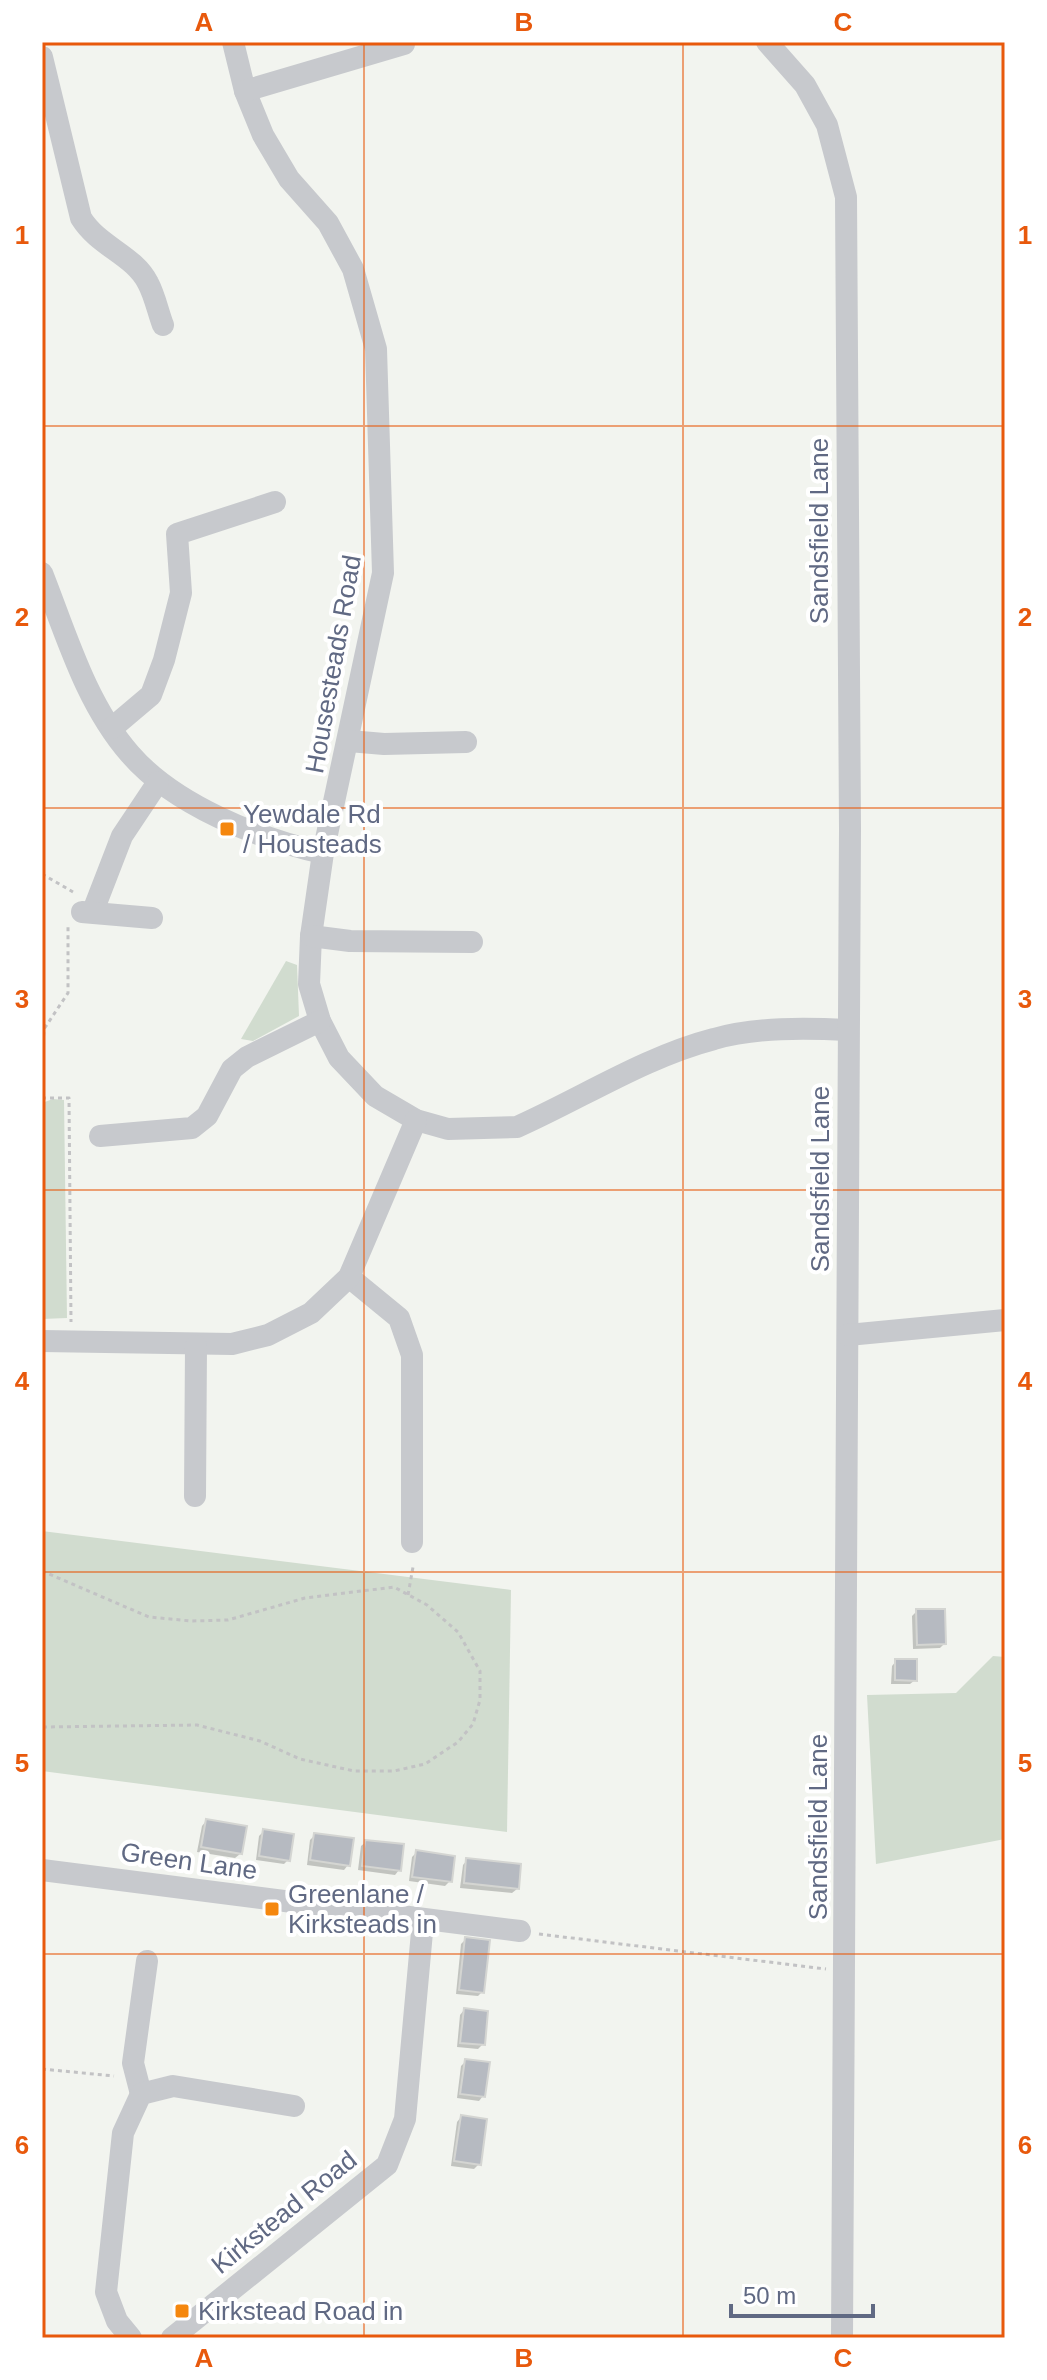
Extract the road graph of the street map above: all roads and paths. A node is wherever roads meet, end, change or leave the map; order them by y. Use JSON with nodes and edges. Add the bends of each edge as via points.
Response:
{"nodes":[{"id":1,"x":233,"y":42,"type":"edge"},
{"id":2,"x":767,"y":42,"type":"edge"},
{"id":3,"x":404,"y":44,"type":"edge"},
{"id":4,"x":42,"y":57,"type":"edge"},
{"id":5,"x":245,"y":91,"type":"junction"},
{"id":6,"x":163,"y":325,"type":"dead end"},
{"id":7,"x":275,"y":502,"type":"dead end"},
{"id":8,"x":42,"y":573,"type":"edge"},
{"id":9,"x":112,"y":728,"type":"junction"},
{"id":10,"x":349,"y":741,"type":"junction"},
{"id":11,"x":466,"y":742,"type":"dead end"},
{"id":12,"x":158,"y":782,"type":"junction"},
{"id":13,"x":323,"y":853,"type":"junction"},
{"id":14,"x":42,"y":874,"type":"edge"},
{"id":15,"x":78,"y":912,"type":"junction"},
{"id":16,"x":152,"y":918,"type":"dead end"},
{"id":17,"x":311,"y":936,"type":"junction"},
{"id":18,"x":472,"y":942,"type":"dead end"},
{"id":19,"x":320,"y":1021,"type":"junction"},
{"id":20,"x":848,"y":1030,"type":"junction"},
{"id":21,"x":42,"y":1060,"type":"edge"},
{"id":22,"x":42,"y":1098,"type":"edge"},
{"id":23,"x":416,"y":1120,"type":"junction"},
{"id":24,"x":100,"y":1136,"type":"dead end"},
{"id":25,"x":349,"y":1277,"type":"junction"},
{"id":26,"x":1005,"y":1320,"type":"edge"},
{"id":27,"x":71,"y":1326,"type":"dead end"},
{"id":28,"x":848,"y":1335,"type":"junction"},
{"id":29,"x":42,"y":1341,"type":"edge"},
{"id":30,"x":196,"y":1346,"type":"junction"},
{"id":31,"x":195,"y":1496,"type":"dead end"},
{"id":32,"x":412,"y":1542,"type":"dead end"},
{"id":33,"x":413,"y":1567,"type":"dead end"},
{"id":34,"x":42,"y":1571,"type":"edge"},
{"id":35,"x":408,"y":1595,"type":"junction"},
{"id":36,"x":42,"y":1727,"type":"edge"},
{"id":37,"x":42,"y":1870,"type":"edge"},
{"id":38,"x":423,"y":1921,"type":"junction"},
{"id":39,"x":520,"y":1931,"type":"joint"},
{"id":40,"x":147,"y":1961,"type":"dead end"},
{"id":41,"x":828,"y":1969,"type":"dead end"},
{"id":42,"x":42,"y":2069,"type":"edge"},
{"id":43,"x":139,"y":2086,"type":"junction"},
{"id":44,"x":294,"y":2106,"type":"dead end"},
{"id":45,"x":131,"y":2338,"type":"edge"},
{"id":46,"x":172,"y":2338,"type":"edge"},
{"id":47,"x":842,"y":2338,"type":"edge"}],
"edges":[{"from":1,"to":5,"type":"street","name":"Housesteads Road"},
{"from":2,"to":20,"type":"street","name":"Sandsfield Lane","via":[[805,85],[827,125],[846,197]]},
{"from":3,"to":5,"type":"street"},
{"from":4,"to":6,"type":"street","via":[[81,218],[92,237],[124,256],[148,281]]},
{"from":5,"to":10,"type":"street","name":"Housesteads Road","via":[[289,179],[328,223],[353,269],[376,349],[383,573]]},
{"from":7,"to":9,"type":"street","via":[[177,534],[181,593],[164,660],[151,695]]},
{"from":8,"to":9,"type":"street","via":[[85,684]]},
{"from":9,"to":12,"type":"street"},
{"from":10,"to":11,"type":"street"},
{"from":10,"to":13,"type":"street","name":"Housesteads Road"},
{"from":12,"to":13,"type":"street","via":[[238,826]]},
{"from":12,"to":15,"type":"street"},
{"from":13,"to":17,"type":"street","name":"Housesteads Road"},
{"from":14,"to":15,"type":"path","via":[[75,893]]},
{"from":15,"to":16,"type":"street"},
{"from":15,"to":21,"type":"path","via":[[68,993],[44,1029]]},
{"from":17,"to":18,"type":"street"},
{"from":17,"to":19,"type":"street","name":"Housesteads Road","via":[[309,984]]},
{"from":19,"to":23,"type":"street","name":"Housesteads Road","via":[[339,1058],[366,1086]]},
{"from":19,"to":24,"type":"street","via":[[236,1066],[207,1116],[192,1128]]},
{"from":20,"to":23,"type":"street","name":"Housesteads Road","via":[[714,1038],[517,1127],[448,1129]]},
{"from":20,"to":28,"type":"street","name":"Sandsfield Lane"},
{"from":22,"to":27,"type":"path","via":[[69,1098]]},
{"from":23,"to":25,"type":"street"},
{"from":25,"to":30,"type":"street","via":[[311,1313],[268,1335]]},
{"from":25,"to":32,"type":"street","via":[[399,1318],[412,1355]]},
{"from":26,"to":28,"type":"street"},
{"from":28,"to":47,"type":"street","name":"Sandsfield Lane"},
{"from":29,"to":30,"type":"street"},
{"from":30,"to":31,"type":"street"},
{"from":33,"to":35,"type":"path"},
{"from":34,"to":35,"type":"path","via":[[149,1617],[191,1621],[228,1620],[305,1598],[394,1587]]},
{"from":35,"to":36,"type":"path","via":[[458,1632],[480,1671],[473,1724],[458,1742],[425,1764],[354,1771],[197,1725]]},
{"from":37,"to":38,"type":"street","name":"Green Lane"},
{"from":38,"to":39,"type":"street","name":"Green Lane"},
{"from":38,"to":46,"type":"street","name":"Kirkstead Road","via":[[405,2119],[387,2165]]},
{"from":39,"to":41,"type":"path"},
{"from":40,"to":43,"type":"street","via":[[133,2063]]},
{"from":42,"to":43,"type":"path"},
{"from":43,"to":44,"type":"street","via":[[173,2086]]},
{"from":43,"to":45,"type":"street","via":[[123,2133],[106,2292],[117,2321]]}]}
